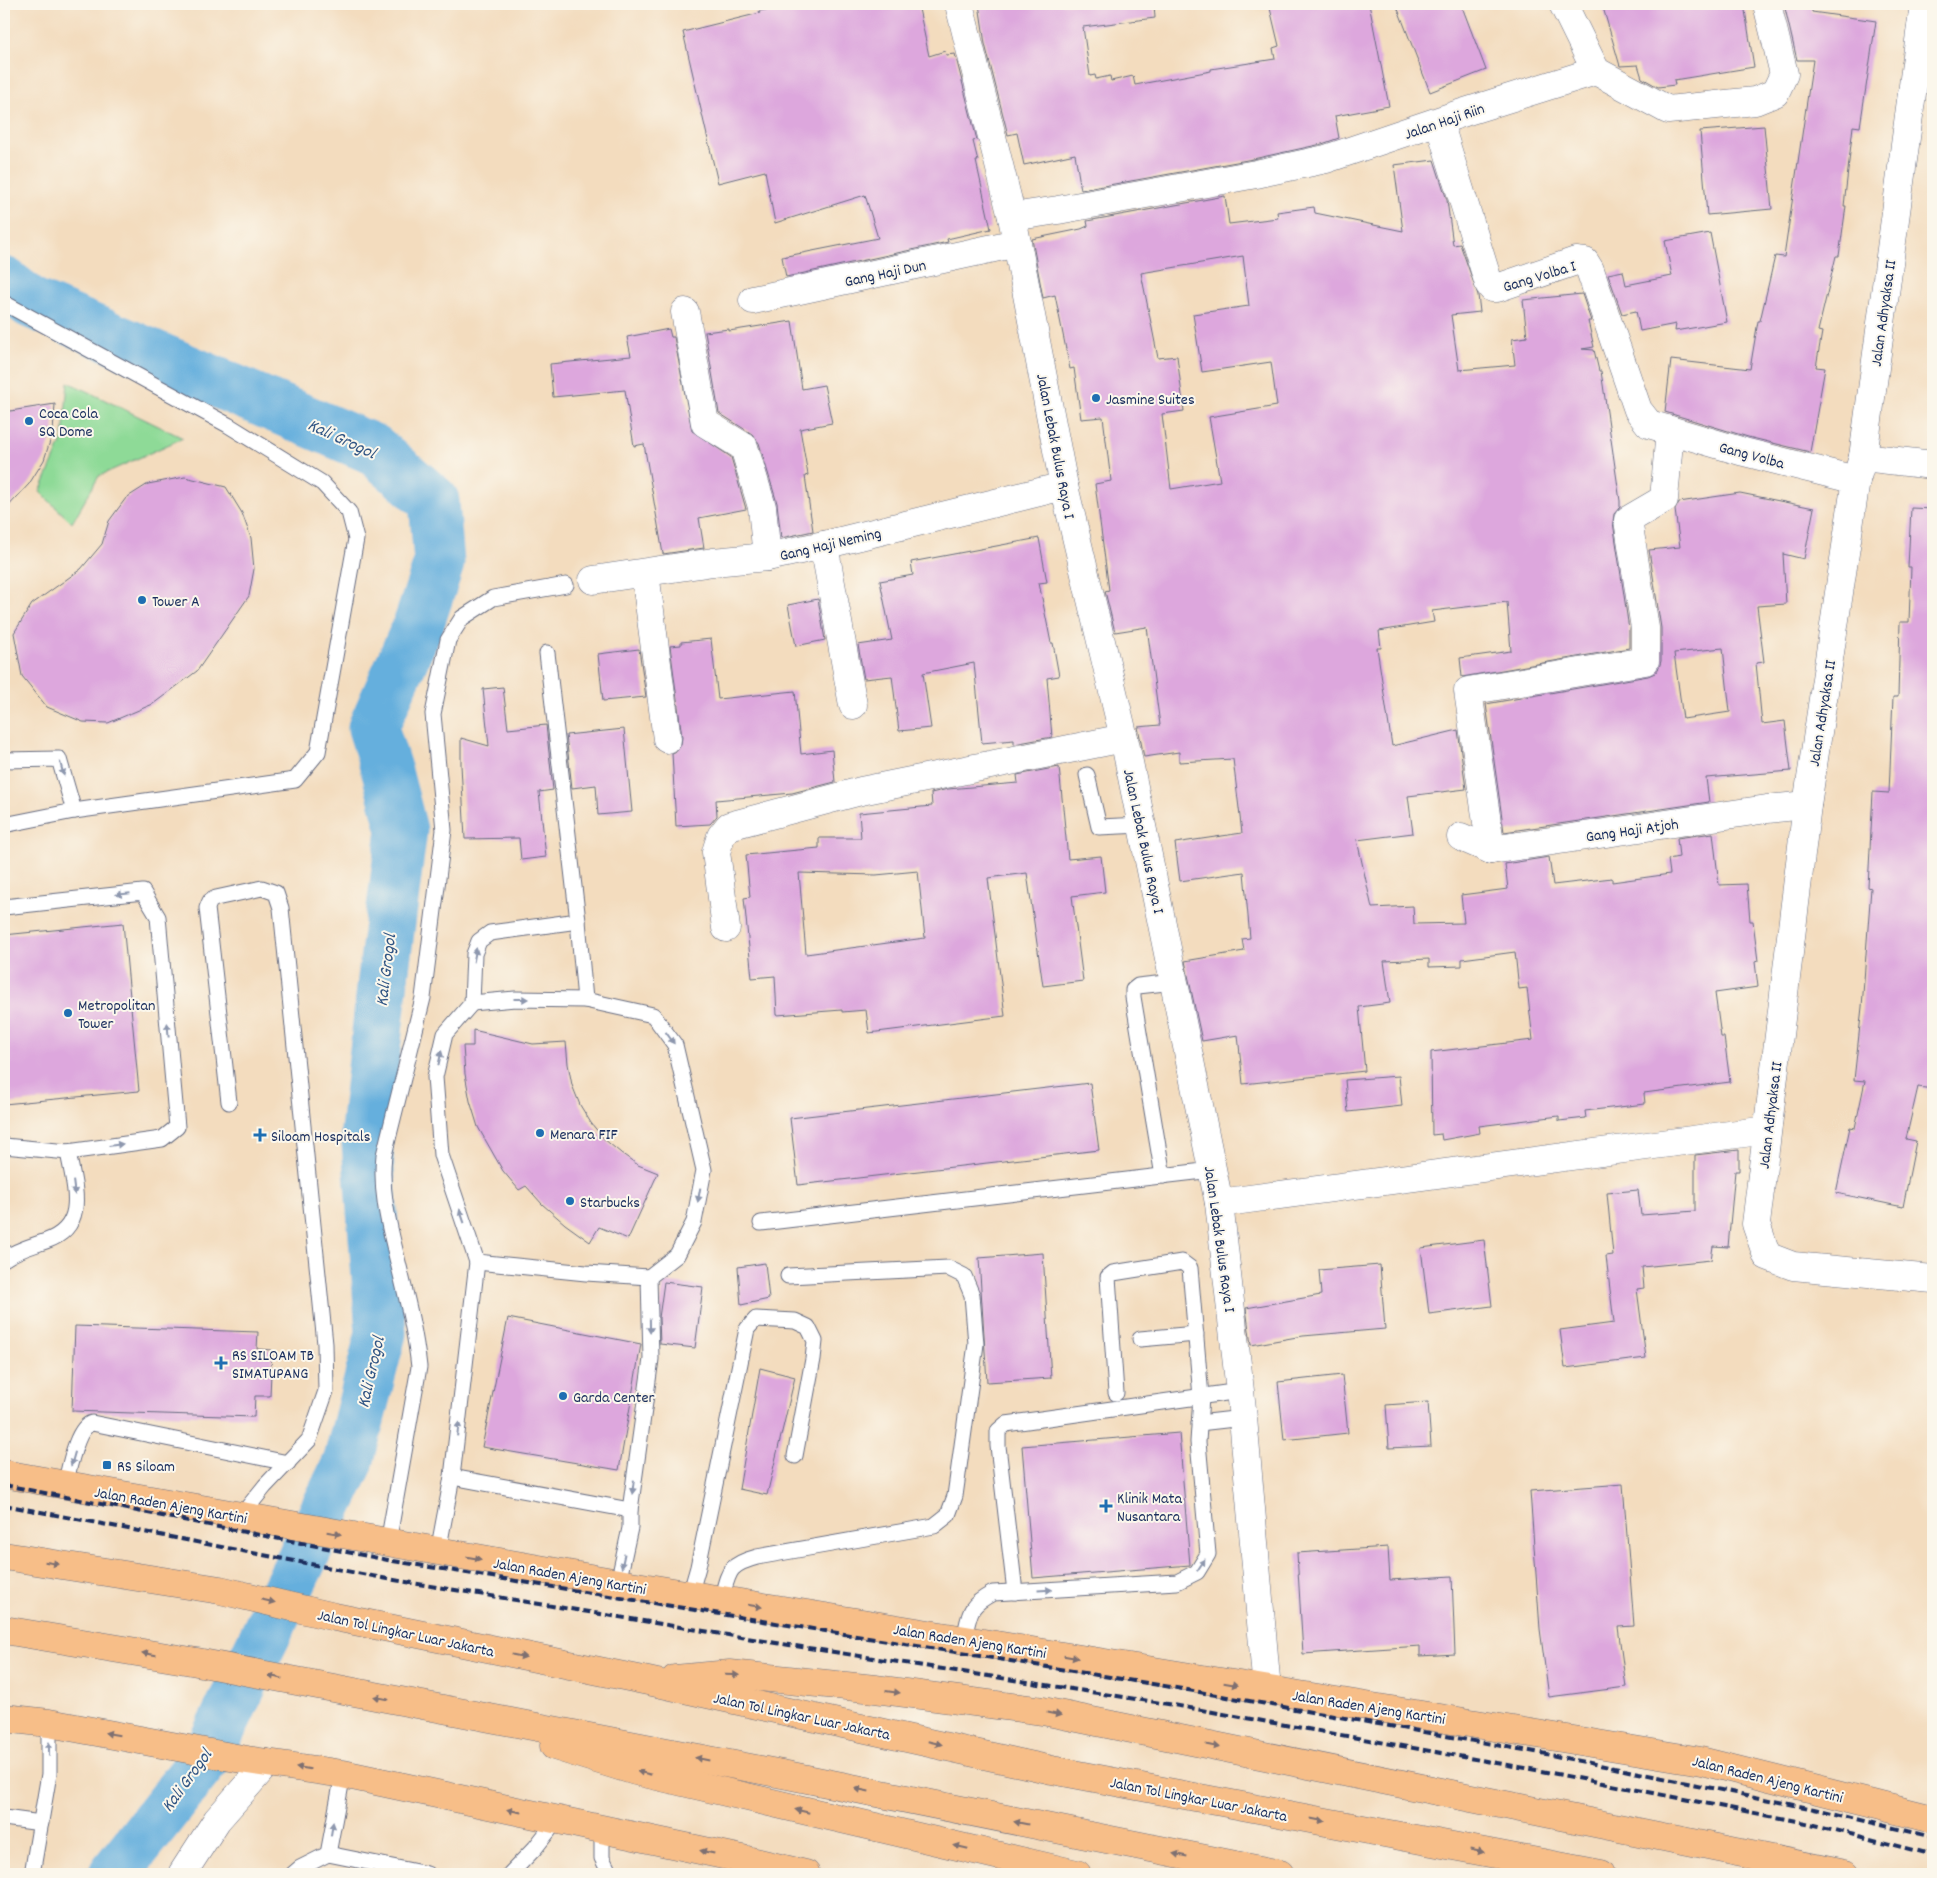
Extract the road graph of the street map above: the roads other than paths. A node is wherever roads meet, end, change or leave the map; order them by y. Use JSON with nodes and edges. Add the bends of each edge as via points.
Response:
{"nodes":[{"id":1,"x":959,"y":4,"type":"edge"},
{"id":2,"x":1563,"y":4,"type":"edge"},
{"id":3,"x":1767,"y":4,"type":"edge"},
{"id":4,"x":1924,"y":4,"type":"edge"},
{"id":5,"x":1596,"y":71,"type":"junction"},
{"id":6,"x":1438,"y":122,"type":"junction"},
{"id":7,"x":1012,"y":217,"type":"junction"},
{"id":8,"x":1017,"y":243,"type":"junction"},
{"id":9,"x":753,"y":300,"type":"dead end"},
{"id":10,"x":4,"y":303,"type":"edge"},
{"id":11,"x":685,"y":312,"type":"dead end"},
{"id":12,"x":1660,"y":427,"type":"junction"},
{"id":13,"x":1933,"y":465,"type":"edge"},
{"id":14,"x":1860,"y":468,"type":"junction"},
{"id":15,"x":1064,"y":486,"type":"junction"},
{"id":16,"x":824,"y":545,"type":"junction"},
{"id":17,"x":766,"y":557,"type":"junction"},
{"id":18,"x":645,"y":573,"type":"junction"},
{"id":19,"x":593,"y":580,"type":"dead end"},
{"id":20,"x":566,"y":585,"type":"dead end"},
{"id":21,"x":547,"y":653,"type":"dead end"},
{"id":22,"x":853,"y":705,"type":"dead end"},
{"id":23,"x":1124,"y":738,"type":"junction"},
{"id":24,"x":667,"y":739,"type":"dead end"},
{"id":25,"x":4,"y":760,"type":"edge"},
{"id":26,"x":1087,"y":775,"type":"dead end"},
{"id":27,"x":1807,"y":805,"type":"junction"},
{"id":28,"x":74,"y":812,"type":"junction"},
{"id":29,"x":4,"y":825,"type":"edge"},
{"id":30,"x":1142,"y":825,"type":"junction"},
{"id":31,"x":1461,"y":837,"type":"dead end"},
{"id":32,"x":1491,"y":850,"type":"junction"},
{"id":33,"x":4,"y":907,"type":"edge"},
{"id":34,"x":578,"y":921,"type":"junction"},
{"id":35,"x":726,"y":928,"type":"dead end"},
{"id":36,"x":1174,"y":982,"type":"junction"},
{"id":37,"x":585,"y":1000,"type":"junction"},
{"id":38,"x":472,"y":1003,"type":"junction"},
{"id":39,"x":230,"y":1102,"type":"dead end"},
{"id":40,"x":1768,"y":1130,"type":"junction"},
{"id":41,"x":4,"y":1146,"type":"edge"},
{"id":42,"x":68,"y":1152,"type":"junction"},
{"id":43,"x":1212,"y":1170,"type":"junction"},
{"id":44,"x":1163,"y":1176,"type":"junction"},
{"id":45,"x":1219,"y":1203,"type":"junction"},
{"id":46,"x":761,"y":1223,"type":"dead end"},
{"id":47,"x":6,"y":1255,"type":"edge"},
{"id":48,"x":477,"y":1262,"type":"junction"},
{"id":49,"x":788,"y":1276,"type":"dead end"},
{"id":50,"x":649,"y":1277,"type":"junction"},
{"id":51,"x":1933,"y":1279,"type":"edge"},
{"id":52,"x":1196,"y":1334,"type":"junction"},
{"id":53,"x":1140,"y":1339,"type":"dead end"},
{"id":54,"x":1240,"y":1391,"type":"junction"},
{"id":55,"x":1116,"y":1394,"type":"dead end"},
{"id":56,"x":1201,"y":1397,"type":"junction"},
{"id":57,"x":1243,"y":1418,"type":"junction"},
{"id":58,"x":1199,"y":1423,"type":"junction"},
{"id":59,"x":795,"y":1456,"type":"dead end"},
{"id":60,"x":288,"y":1463,"type":"junction"},
{"id":61,"x":4,"y":1474,"type":"edge"},
{"id":62,"x":452,"y":1477,"type":"junction"},
{"id":63,"x":65,"y":1485,"type":"junction"},
{"id":64,"x":630,"y":1510,"type":"junction"},
{"id":65,"x":240,"y":1516,"type":"junction"},
{"id":66,"x":382,"y":1541,"type":"junction"},
{"id":67,"x":438,"y":1552,"type":"junction"},
{"id":68,"x":4,"y":1556,"type":"edge"},
{"id":69,"x":618,"y":1583,"type":"junction"},
{"id":70,"x":1014,"y":1592,"type":"junction"},
{"id":71,"x":690,"y":1595,"type":"junction"},
{"id":72,"x":721,"y":1600,"type":"junction"},
{"id":73,"x":4,"y":1630,"type":"edge"},
{"id":74,"x":964,"y":1639,"type":"junction"},
{"id":75,"x":648,"y":1681,"type":"junction"},
{"id":76,"x":1267,"y":1690,"type":"junction"},
{"id":77,"x":429,"y":1708,"type":"junction"},
{"id":78,"x":4,"y":1718,"type":"edge"},
{"id":79,"x":49,"y":1723,"type":"junction"},
{"id":80,"x":257,"y":1761,"type":"junction"},
{"id":81,"x":343,"y":1774,"type":"junction"},
{"id":82,"x":4,"y":1818,"type":"edge"},
{"id":83,"x":1933,"y":1819,"type":"edge"},
{"id":84,"x":557,"y":1820,"type":"junction"},
{"id":85,"x":41,"y":1823,"type":"junction"},
{"id":86,"x":602,"y":1830,"type":"junction"},
{"id":87,"x":328,"y":1854,"type":"junction"},
{"id":88,"x":744,"y":1867,"type":"edge"},
{"id":89,"x":798,"y":1873,"type":"edge"},
{"id":90,"x":32,"y":1874,"type":"edge"},
{"id":91,"x":182,"y":1874,"type":"edge"},
{"id":92,"x":293,"y":1874,"type":"edge"},
{"id":93,"x":427,"y":1874,"type":"edge"},
{"id":94,"x":510,"y":1874,"type":"edge"},
{"id":95,"x":610,"y":1874,"type":"edge"},
{"id":96,"x":1076,"y":1874,"type":"edge"},
{"id":97,"x":1280,"y":1874,"type":"edge"},
{"id":98,"x":1601,"y":1874,"type":"edge"},
{"id":99,"x":1845,"y":1874,"type":"edge"}],
"edges":[{"from":1,"to":7,"type":"street","name":"Jalan Lebak Bulus Raya I"},
{"from":2,"to":5,"type":"street"},
{"from":3,"to":5,"type":"street","via":[[1784,74],[1775,93],[1755,101],[1668,110]]},
{"from":4,"to":14,"type":"street","name":"Jalan Adhyaksa II"},
{"from":5,"to":6,"type":"street","name":"Jalan Haji Riin"},
{"from":6,"to":7,"type":"street","name":"Jalan Haji Riin","via":[[1326,159]]},
{"from":6,"to":12,"type":"street","name":"Gang Volba I","via":[[1492,288],[1576,261],[1585,262],[1638,410]]},
{"from":7,"to":8,"type":"street","name":"Jalan Lebak Bulus Raya I"},
{"from":8,"to":9,"type":"street","name":"Gang Haji Dun"},
{"from":8,"to":15,"type":"street","name":"Jalan Lebak Bulus Raya I"},
{"from":10,"to":28,"type":"lane","via":[[228,425],[322,483],[349,512],[356,540],[318,752],[295,780]]},
{"from":11,"to":17,"type":"street","via":[[706,423],[744,447],[762,508]]},
{"from":12,"to":14,"type":"street","name":"Gang Volba","via":[[1815,471]]},
{"from":12,"to":32,"type":"street","via":[[1664,499],[1628,520],[1645,628],[1646,661],[1468,691]]},
{"from":13,"to":14,"type":"street","name":"Gang Volba"},
{"from":14,"to":27,"type":"street","name":"Jalan Adhyaksa II"},
{"from":15,"to":16,"type":"street","name":"Gang Haji Neming"},
{"from":15,"to":23,"type":"street","name":"Jalan Lebak Bulus Raya I"},
{"from":16,"to":17,"type":"street","name":"Gang Haji Neming"},
{"from":16,"to":22,"type":"street"},
{"from":17,"to":18,"type":"street","name":"Gang Haji Neming"},
{"from":18,"to":19,"type":"street","name":"Gang Haji Neming"},
{"from":18,"to":24,"type":"street"},
{"from":20,"to":66,"type":"lane","via":[[493,598],[462,618],[448,640],[434,714],[444,830],[423,998],[382,1172],[384,1200],[416,1338],[419,1367]]},
{"from":21,"to":34,"type":"lane"},
{"from":23,"to":30,"type":"street","name":"Jalan Lebak Bulus Raya I"},
{"from":23,"to":35,"type":"street","via":[[861,791],[729,826],[721,836],[716,852]]},
{"from":25,"to":28,"type":"lane","one_way":true,"via":[[59,759]]},
{"from":26,"to":30,"type":"lane","via":[[1099,827]]},
{"from":27,"to":32,"type":"street","name":"Gang Haji Atjoh"},
{"from":27,"to":40,"type":"street","name":"Jalan Adhyaksa II"},
{"from":28,"to":29,"type":"lane"},
{"from":30,"to":36,"type":"street","name":"Jalan Lebak Bulus Raya I"},
{"from":31,"to":32,"type":"street"},
{"from":42,"to":33,"type":"lane","one_way":true,"via":[[162,1139],[176,1127],[158,917],[142,892]]},
{"from":34,"to":37,"type":"lane"},
{"from":38,"to":34,"type":"lane","one_way":true,"via":[[474,954],[479,941],[490,934]]},
{"from":36,"to":43,"type":"street","name":"Jalan Lebak Bulus Raya I"},
{"from":36,"to":44,"type":"lane","via":[[1138,986],[1133,998]]},
{"from":38,"to":37,"type":"lane","one_way":true,"via":[[515,999]]},
{"from":37,"to":50,"type":"lane","one_way":true,"via":[[653,1015],[675,1045],[704,1170],[694,1222],[677,1255]]},
{"from":48,"to":38,"type":"lane","one_way":true,"via":[[441,1155],[435,1078],[445,1034]]},
{"from":39,"to":60,"type":"lane","via":[[207,908],[216,898],[262,888],[276,892],[281,908],[325,1344],[326,1391],[309,1440]]},
{"from":40,"to":45,"type":"street"},
{"from":40,"to":51,"type":"street","name":"Jalan Adhyaksa II","via":[[1756,1224],[1767,1256],[1793,1266]]},
{"from":41,"to":42,"type":"lane"},
{"from":42,"to":47,"type":"lane","one_way":true,"via":[[76,1210],[70,1225],[54,1238]]},
{"from":43,"to":44,"type":"lane"},
{"from":43,"to":45,"type":"street","name":"Jalan Lebak Bulus Raya I"},
{"from":44,"to":46,"type":"lane"},
{"from":45,"to":54,"type":"street","name":"Jalan Lebak Bulus Raya I"},
{"from":48,"to":50,"type":"lane"},
{"from":62,"to":48,"type":"lane","one_way":true},
{"from":49,"to":72,"type":"lane","via":[[948,1268],[964,1276],[972,1295],[976,1344],[955,1496],[948,1515],[934,1526],[740,1561],[730,1570]]},
{"from":50,"to":64,"type":"lane","one_way":true,"via":[[651,1359]]},
{"from":52,"to":53,"type":"lane"},
{"from":52,"to":55,"type":"lane","via":[[1190,1268],[1182,1262],[1113,1272],[1108,1278]]},
{"from":52,"to":56,"type":"lane"},
{"from":54,"to":56,"type":"lane"},
{"from":54,"to":57,"type":"street","name":"Jalan Lebak Bulus Raya I"},
{"from":56,"to":58,"type":"lane"},
{"from":56,"to":70,"type":"lane","via":[[1006,1424],[998,1431]]},
{"from":57,"to":58,"type":"lane"},
{"from":57,"to":76,"type":"street","name":"Jalan Lebak Bulus Raya I"},
{"from":70,"to":58,"type":"lane","one_way":true,"via":[[1176,1582],[1197,1572],[1208,1554]]},
{"from":59,"to":71,"type":"lane","via":[[815,1341],[808,1327],[795,1320],[756,1319],[748,1329]]},
{"from":60,"to":63,"type":"lane","one_way":true,"via":[[92,1423],[80,1432]]},
{"from":60,"to":65,"type":"lane"},
{"from":61,"to":63,"type":"highway","name":"Jalan Raden Ajeng Kartini"},
{"from":62,"to":64,"type":"lane"},
{"from":62,"to":67,"type":"lane"},
{"from":63,"to":65,"type":"highway","name":"Jalan Raden Ajeng Kartini"},
{"from":64,"to":69,"type":"lane","one_way":true,"via":[[630,1528]]},
{"from":65,"to":66,"type":"highway","name":"Jalan Raden Ajeng Kartini","one_way":true},
{"from":66,"to":67,"type":"highway","name":"Jalan Raden Ajeng Kartini"},
{"from":67,"to":69,"type":"highway","name":"Jalan Raden Ajeng Kartini","one_way":true},
{"from":68,"to":75,"type":"highway","name":"Jalan Tol Lingkar Luar Jakarta","one_way":true,"via":[[220,1590]]},
{"from":69,"to":71,"type":"highway","name":"Jalan Raden Ajeng Kartini"},
{"from":70,"to":74,"type":"lane","via":[[994,1593],[977,1601],[970,1613]]},
{"from":71,"to":72,"type":"highway","name":"Jalan Raden Ajeng Kartini"},
{"from":72,"to":74,"type":"highway","name":"Jalan Raden Ajeng Kartini","one_way":true},
{"from":77,"to":73,"type":"highway","one_way":true,"via":[[197,1662]]},
{"from":74,"to":76,"type":"highway","name":"Jalan Raden Ajeng Kartini","one_way":true},
{"from":75,"to":98,"type":"highway","name":"Jalan Tol Lingkar Luar Jakarta","one_way":true,"via":[[1052,1770]]},
{"from":75,"to":99,"type":"highway","one_way":true,"via":[[730,1674],[1043,1711]]},
{"from":76,"to":83,"type":"highway","name":"Jalan Raden Ajeng Kartini","via":[[1701,1761]]},
{"from":96,"to":77,"type":"highway","one_way":true,"via":[[635,1771]]},
{"from":97,"to":77,"type":"highway","one_way":true},
{"from":78,"to":79,"type":"highway"},
{"from":80,"to":79,"type":"highway","one_way":true},
{"from":85,"to":79,"type":"lane","one_way":true,"via":[[49,1774]]},
{"from":81,"to":80,"type":"highway","one_way":true},
{"from":80,"to":91,"type":"street"},
{"from":84,"to":81,"type":"highway","one_way":true},
{"from":87,"to":81,"type":"lane","one_way":true},
{"from":82,"to":85,"type":"lane"},
{"from":84,"to":86,"type":"highway"},
{"from":84,"to":94,"type":"lane"},
{"from":85,"to":90,"type":"lane"},
{"from":88,"to":86,"type":"highway","one_way":true},
{"from":86,"to":95,"type":"lane","via":[[602,1858]]},
{"from":87,"to":92,"type":"lane"},
{"from":87,"to":93,"type":"lane"},
{"from":88,"to":89,"type":"highway"}]}
